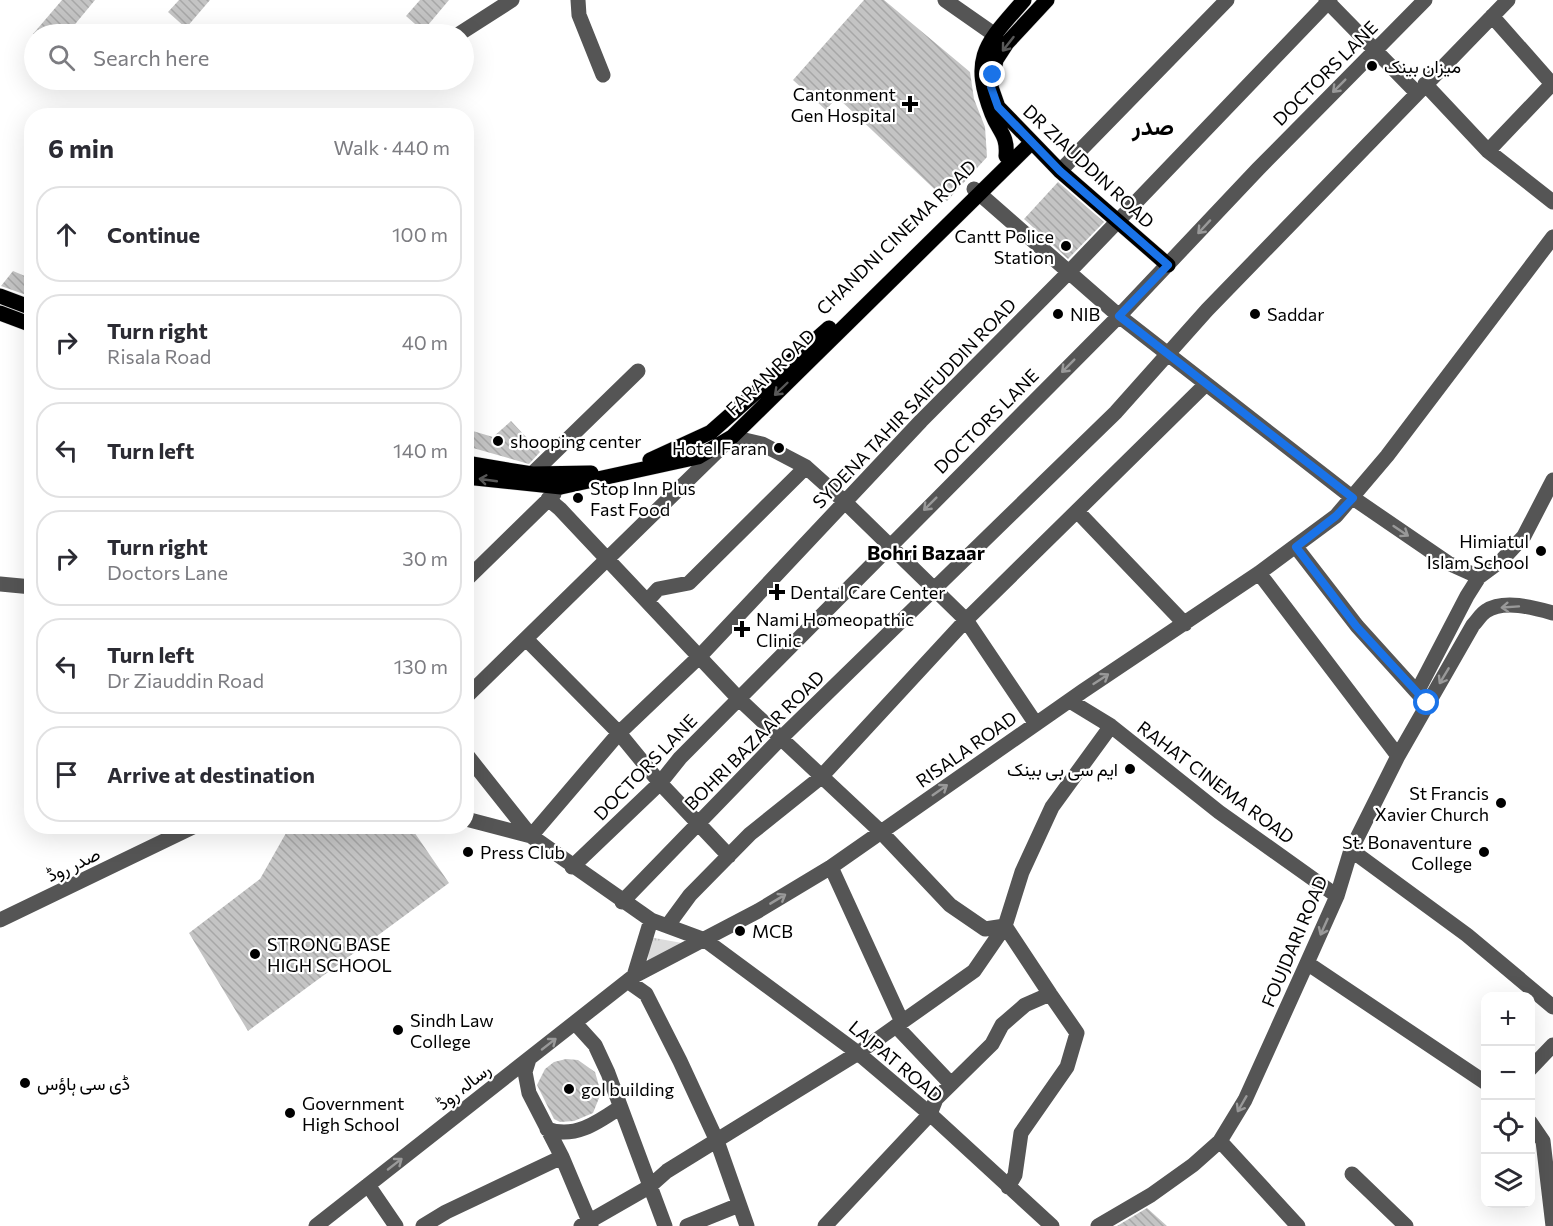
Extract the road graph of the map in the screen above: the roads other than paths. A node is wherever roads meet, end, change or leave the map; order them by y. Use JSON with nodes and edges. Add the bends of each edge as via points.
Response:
{"nodes":[{"id":1,"x":512,"y":0,"type":"edge"},
{"id":2,"x":578,"y":0,"type":"edge"},
{"id":3,"x":945,"y":0,"type":"edge"},
{"id":4,"x":1024,"y":0,"type":"edge"},
{"id":5,"x":1047,"y":0,"type":"edge"},
{"id":6,"x":1227,"y":0,"type":"edge"},
{"id":7,"x":1425,"y":0,"type":"edge"},
{"id":8,"x":1508,"y":0,"type":"edge"},
{"id":9,"x":1328,"y":1,"type":"edge"},
{"id":10,"x":1492,"y":16,"type":"junction"},
{"id":11,"x":474,"y":24,"type":"edge"},
{"id":12,"x":995,"y":35,"type":"junction"},
{"id":13,"x":1375,"y":50,"type":"junction"},
{"id":14,"x":603,"y":75,"type":"dead end"},
{"id":15,"x":1553,"y":84,"type":"edge"},
{"id":16,"x":1421,"y":88,"type":"junction"},
{"id":17,"x":1028,"y":139,"type":"junction"},
{"id":18,"x":1488,"y":151,"type":"junction"},
{"id":19,"x":1006,"y":156,"type":"junction"},
{"id":20,"x":1060,"y":171,"type":"junction"},
{"id":21,"x":977,"y":192,"type":"junction"},
{"id":22,"x":1553,"y":202,"type":"edge"},
{"id":23,"x":1119,"y":220,"type":"junction"},
{"id":24,"x":1553,"y":237,"type":"edge"},
{"id":25,"x":1168,"y":265,"type":"junction"},
{"id":26,"x":1068,"y":273,"type":"junction"},
{"id":27,"x":0,"y":296,"type":"edge"},
{"id":28,"x":24,"y":306,"type":"edge"},
{"id":29,"x":0,"y":313,"type":"edge"},
{"id":30,"x":1119,"y":316,"type":"junction"},
{"id":31,"x":24,"y":322,"type":"edge"},
{"id":32,"x":1170,"y":353,"type":"junction"},
{"id":33,"x":638,"y":371,"type":"dead end"},
{"id":34,"x":1206,"y":384,"type":"junction"},
{"id":35,"x":732,"y":436,"type":"junction"},
{"id":36,"x":474,"y":464,"type":"edge"},
{"id":37,"x":806,"y":467,"type":"junction"},
{"id":38,"x":532,"y":474,"type":"junction"},
{"id":39,"x":474,"y":478,"type":"edge"},
{"id":40,"x":1553,"y":480,"type":"edge"},
{"id":41,"x":561,"y":487,"type":"junction"},
{"id":42,"x":1353,"y":498,"type":"junction"},
{"id":43,"x":548,"y":499,"type":"junction"},
{"id":44,"x":845,"y":502,"type":"junction"},
{"id":45,"x":1077,"y":511,"type":"junction"},
{"id":46,"x":889,"y":545,"type":"junction"},
{"id":47,"x":1296,"y":547,"type":"junction"},
{"id":48,"x":608,"y":560,"type":"junction"},
{"id":49,"x":474,"y":572,"type":"edge"},
{"id":50,"x":1259,"y":573,"type":"junction"},
{"id":51,"x":1479,"y":577,"type":"junction"},
{"id":52,"x":0,"y":584,"type":"edge"},
{"id":53,"x":24,"y":586,"type":"edge"},
{"id":54,"x":935,"y":589,"type":"junction"},
{"id":55,"x":648,"y":600,"type":"junction"},
{"id":56,"x":1553,"y":613,"type":"edge"},
{"id":57,"x":966,"y":621,"type":"junction"},
{"id":58,"x":1185,"y":624,"type":"junction"},
{"id":59,"x":526,"y":640,"type":"junction"},
{"id":60,"x":700,"y":656,"type":"junction"},
{"id":61,"x":474,"y":689,"type":"edge"},
{"id":62,"x":1422,"y":698,"type":"junction"},
{"id":63,"x":739,"y":699,"type":"junction"},
{"id":64,"x":1070,"y":701,"type":"junction"},
{"id":65,"x":1036,"y":724,"type":"junction"},
{"id":66,"x":1111,"y":726,"type":"junction"},
{"id":67,"x":619,"y":733,"type":"junction"},
{"id":68,"x":781,"y":738,"type":"junction"},
{"id":69,"x":1398,"y":756,"type":"junction"},
{"id":70,"x":474,"y":764,"type":"edge"},
{"id":71,"x":820,"y":778,"type":"junction"},
{"id":72,"x":660,"y":783,"type":"junction"},
{"id":73,"x":474,"y":821,"type":"edge"},
{"id":74,"x":698,"y":822,"type":"junction"},
{"id":75,"x":881,"y":832,"type":"junction"},
{"id":76,"x":165,"y":834,"type":"edge"},
{"id":77,"x":531,"y":837,"type":"junction"},
{"id":78,"x":1352,"y":849,"type":"junction"},
{"id":79,"x":729,"y":856,"type":"junction"},
{"id":80,"x":572,"y":867,"type":"junction"},
{"id":81,"x":831,"y":867,"type":"junction"},
{"id":82,"x":1337,"y":896,"type":"junction"},
{"id":83,"x":622,"y":902,"type":"junction"},
{"id":84,"x":0,"y":920,"type":"edge"},
{"id":85,"x":651,"y":920,"type":"junction"},
{"id":86,"x":668,"y":925,"type":"junction"},
{"id":87,"x":1005,"y":926,"type":"junction"},
{"id":88,"x":705,"y":940,"type":"junction"},
{"id":89,"x":1307,"y":963,"type":"junction"},
{"id":90,"x":632,"y":979,"type":"junction"},
{"id":91,"x":1050,"y":994,"type":"junction"},
{"id":92,"x":1553,"y":1007,"type":"edge"},
{"id":93,"x":575,"y":1023,"type":"junction"},
{"id":94,"x":899,"y":1024,"type":"junction"},
{"id":95,"x":1553,"y":1045,"type":"edge"},
{"id":96,"x":858,"y":1053,"type":"junction"},
{"id":97,"x":530,"y":1059,"type":"junction"},
{"id":98,"x":1535,"y":1064,"type":"edge"},
{"id":99,"x":1481,"y":1080,"type":"edge"},
{"id":100,"x":950,"y":1083,"type":"junction"},
{"id":101,"x":619,"y":1108,"type":"junction"},
{"id":102,"x":930,"y":1114,"type":"junction"},
{"id":103,"x":547,"y":1129,"type":"junction"},
{"id":104,"x":1535,"y":1129,"type":"edge"},
{"id":105,"x":717,"y":1140,"type":"junction"},
{"id":106,"x":1220,"y":1141,"type":"junction"},
{"id":107,"x":562,"y":1157,"type":"junction"},
{"id":108,"x":1352,"y":1174,"type":"dead end"},
{"id":109,"x":368,"y":1185,"type":"junction"},
{"id":110,"x":649,"y":1187,"type":"junction"},
{"id":111,"x":1008,"y":1187,"type":"junction"},
{"id":112,"x":739,"y":1205,"type":"junction"},
{"id":113,"x":587,"y":1224,"type":"edge"},
{"id":114,"x":316,"y":1226,"type":"edge"},
{"id":115,"x":396,"y":1226,"type":"edge"},
{"id":116,"x":423,"y":1226,"type":"edge"},
{"id":117,"x":665,"y":1226,"type":"edge"},
{"id":118,"x":687,"y":1226,"type":"edge"},
{"id":119,"x":747,"y":1226,"type":"edge"},
{"id":120,"x":825,"y":1226,"type":"edge"},
{"id":121,"x":1052,"y":1226,"type":"edge"},
{"id":122,"x":1098,"y":1226,"type":"edge"},
{"id":123,"x":1298,"y":1226,"type":"edge"},
{"id":124,"x":1406,"y":1226,"type":"edge"},
{"id":125,"x":1553,"y":1226,"type":"edge"}],
"edges":[{"from":1,"to":11,"type":"street"},
{"from":2,"to":14,"type":"street","via":[[579,15]]},
{"from":3,"to":12,"type":"street"},
{"from":4,"to":12,"type":"main road","name":"DR ZIAUDDIN ROAD"},
{"from":5,"to":17,"type":"main road","name":"DR ZIAUDDIN ROAD","one_way":true,"via":[[996,60],[991,87],[998,107]]},
{"from":6,"to":20,"type":"street"},
{"from":7,"to":13,"type":"street","name":"DOCTORS LANE"},
{"from":8,"to":10,"type":"street","name":"BOHRI BAZAAR ROAD"},
{"from":9,"to":13,"type":"street"},
{"from":9,"to":23,"type":"street","name":"SYDENA TAHIR SAIFUDDIN ROAD"},
{"from":10,"to":15,"type":"street"},
{"from":10,"to":16,"type":"street","name":"BOHRI BAZAAR ROAD"},
{"from":12,"to":19,"type":"main road","name":"DR ZIAUDDIN ROAD","via":[[986,46],[982,76],[993,116],[1007,140]]},
{"from":13,"to":16,"type":"street"},
{"from":13,"to":25,"type":"street","name":"DOCTORS LANE","one_way":true},
{"from":15,"to":18,"type":"street"},
{"from":16,"to":18,"type":"street"},
{"from":16,"to":32,"type":"street","name":"BOHRI BAZAAR ROAD"},
{"from":17,"to":19,"type":"main road","name":"CHANDNI CINEMA ROAD"},
{"from":17,"to":20,"type":"main road","name":"DR ZIAUDDIN ROAD"},
{"from":17,"to":21,"type":"main road","name":"FARAN ROAD"},
{"from":18,"to":22,"type":"street"},
{"from":19,"to":21,"type":"main road","name":"CHANDNI CINEMA ROAD"},
{"from":20,"to":23,"type":"main road","name":"DR ZIAUDDIN ROAD"},
{"from":21,"to":26,"type":"street"},
{"from":21,"to":35,"type":"main road","name":"FARAN ROAD","one_way":true},
{"from":21,"to":38,"type":"main road","name":"CHANDNI CINEMA ROAD","via":[[711,432],[674,451],[625,467],[585,474]]},
{"from":23,"to":25,"type":"main road","name":"DR ZIAUDDIN ROAD"},
{"from":23,"to":26,"type":"street","name":"SYDENA TAHIR SAIFUDDIN ROAD"},
{"from":24,"to":42,"type":"street","name":"RISALA ROAD"},
{"from":25,"to":30,"type":"street","name":"DOCTORS LANE"},
{"from":26,"to":30,"type":"street"},
{"from":26,"to":44,"type":"street","name":"SYDENA TAHIR SAIFUDDIN ROAD"},
{"from":27,"to":28,"type":"main road"},
{"from":29,"to":31,"type":"main road"},
{"from":30,"to":32,"type":"street"},
{"from":30,"to":46,"type":"street","name":"DOCTORS LANE","one_way":true},
{"from":32,"to":34,"type":"street"},
{"from":32,"to":54,"type":"street","name":"BOHRI BAZAAR ROAD","via":[[1116,412]]},
{"from":33,"to":38,"type":"street"},
{"from":34,"to":42,"type":"street"},
{"from":34,"to":45,"type":"street"},
{"from":35,"to":37,"type":"street","via":[[762,444]]},
{"from":35,"to":41,"type":"main road","name":"FARAN ROAD","via":[[698,457]]},
{"from":35,"to":48,"type":"street"},
{"from":36,"to":38,"type":"main road","name":"CHANDNI CINEMA ROAD"},
{"from":37,"to":44,"type":"street"},
{"from":37,"to":55,"type":"street","via":[[689,583],[658,589]]},
{"from":41,"to":39,"type":"main road","name":"FARAN ROAD","one_way":true},
{"from":40,"to":51,"type":"street","via":[[1524,536]]},
{"from":41,"to":43,"type":"street"},
{"from":42,"to":47,"type":"street","name":"RISALA ROAD"},
{"from":42,"to":51,"type":"street","one_way":true,"via":[[1448,563]]},
{"from":43,"to":48,"type":"street"},
{"from":43,"to":49,"type":"street"},
{"from":44,"to":46,"type":"street"},
{"from":44,"to":60,"type":"street","name":"SYDENA TAHIR SAIFUDDIN ROAD"},
{"from":45,"to":57,"type":"street"},
{"from":45,"to":58,"type":"street"},
{"from":46,"to":54,"type":"street"},
{"from":46,"to":63,"type":"street","name":"DOCTORS LANE"},
{"from":47,"to":50,"type":"street","name":"RISALA ROAD"},
{"from":47,"to":62,"type":"street","via":[[1356,626]]},
{"from":48,"to":55,"type":"street"},
{"from":48,"to":59,"type":"street"},
{"from":50,"to":58,"type":"street","name":"RISALA ROAD"},
{"from":50,"to":69,"type":"street"},
{"from":51,"to":62,"type":"street","via":[[1444,637]]},
{"from":52,"to":53,"type":"street"},
{"from":54,"to":57,"type":"street"},
{"from":54,"to":68,"type":"street","name":"BOHRI BAZAAR ROAD"},
{"from":55,"to":60,"type":"street"},
{"from":56,"to":62,"type":"street","name":"FOUJDARI ROAD","one_way":true,"via":[[1525,606],[1487,610]]},
{"from":57,"to":65,"type":"street"},
{"from":57,"to":71,"type":"street"},
{"from":64,"to":58,"type":"street","name":"RISALA ROAD","one_way":true},
{"from":59,"to":61,"type":"street"},
{"from":59,"to":67,"type":"street"},
{"from":60,"to":63,"type":"street"},
{"from":60,"to":67,"type":"street","name":"SYDENA TAHIR SAIFUDDIN ROAD"},
{"from":62,"to":69,"type":"street","name":"FOUJDARI ROAD"},
{"from":63,"to":68,"type":"street"},
{"from":63,"to":72,"type":"street","name":"DOCTORS LANE"},
{"from":64,"to":65,"type":"street","name":"RISALA ROAD"},
{"from":64,"to":66,"type":"street","name":"RAHAT CINEMA ROAD"},
{"from":75,"to":65,"type":"street","name":"RISALA ROAD","one_way":true},
{"from":66,"to":82,"type":"street","name":"RAHAT CINEMA ROAD","via":[[1219,812]]},
{"from":66,"to":87,"type":"street","via":[[1052,807],[1022,872]]},
{"from":67,"to":72,"type":"street"},
{"from":67,"to":77,"type":"street","name":"SYDENA TAHIR SAIFUDDIN ROAD"},
{"from":68,"to":71,"type":"street"},
{"from":68,"to":74,"type":"street","name":"BOHRI BAZAAR ROAD"},
{"from":69,"to":78,"type":"street","name":"FOUJDARI ROAD"},
{"from":70,"to":77,"type":"street"},
{"from":71,"to":75,"type":"street"},
{"from":71,"to":79,"type":"street","via":[[750,834]]},
{"from":72,"to":74,"type":"street"},
{"from":72,"to":80,"type":"street","name":"DOCTORS LANE"},
{"from":73,"to":77,"type":"street"},
{"from":74,"to":79,"type":"street"},
{"from":74,"to":83,"type":"street","name":"BOHRI BAZAAR ROAD"},
{"from":75,"to":81,"type":"street","name":"RISALA ROAD"},
{"from":75,"to":87,"type":"street","via":[[950,905],[985,929]]},
{"from":76,"to":84,"type":"street","name":"صدر روڈ"},
{"from":77,"to":80,"type":"street","name":"LAJPAT ROAD"},
{"from":78,"to":82,"type":"street","name":"FOUJDARI ROAD"},
{"from":78,"to":92,"type":"street","via":[[1467,935]]},
{"from":79,"to":86,"type":"street","via":[[690,895]]},
{"from":80,"to":83,"type":"street","name":"LAJPAT ROAD"},
{"from":88,"to":81,"type":"street","name":"RISALA ROAD","one_way":true},
{"from":81,"to":94,"type":"street"},
{"from":82,"to":89,"type":"street","name":"FOUJDARI ROAD","one_way":true},
{"from":83,"to":85,"type":"street","name":"LAJPAT ROAD"},
{"from":85,"to":86,"type":"street","name":"LAJPAT ROAD"},
{"from":85,"to":90,"type":"street"},
{"from":86,"to":88,"type":"street","name":"LAJPAT ROAD"},
{"from":87,"to":91,"type":"street"},
{"from":87,"to":94,"type":"street","via":[[974,971]]},
{"from":88,"to":90,"type":"street","name":"RISALA ROAD"},
{"from":88,"to":96,"type":"street","name":"LAJPAT ROAD"},
{"from":89,"to":99,"type":"street"},
{"from":89,"to":106,"type":"street","name":"FOUJDARI ROAD","one_way":true,"via":[[1245,1100]]},
{"from":90,"to":93,"type":"street","name":"رسالہ روڈ"},
{"from":90,"to":105,"type":"street","via":[[646,994]]},
{"from":91,"to":100,"type":"street","via":[[1025,1005],[1002,1025],[992,1044]]},
{"from":91,"to":111,"type":"street","via":[[1077,1033],[1067,1067],[1021,1133],[1015,1174]]},
{"from":97,"to":93,"type":"street","name":"رسالہ روڈ","one_way":true},
{"from":93,"to":101,"type":"street","via":[[595,1045]]},
{"from":94,"to":96,"type":"street"},
{"from":94,"to":100,"type":"street"},
{"from":95,"to":98,"type":"street"},
{"from":96,"to":102,"type":"street","name":"LAJPAT ROAD"},
{"from":96,"to":105,"type":"street"},
{"from":97,"to":103,"type":"street","via":[[525,1072],[529,1093]]},
{"from":109,"to":97,"type":"street","name":"رسالہ روڈ","one_way":true},
{"from":100,"to":102,"type":"street","via":[[936,1099]]},
{"from":101,"to":103,"type":"street","via":[[592,1126],[567,1133]]},
{"from":101,"to":110,"type":"street"},
{"from":102,"to":111,"type":"street","name":"LAJPAT ROAD"},
{"from":102,"to":120,"type":"street"},
{"from":103,"to":107,"type":"street"},
{"from":104,"to":125,"type":"street","via":[[1543,1141]]},
{"from":105,"to":110,"type":"street"},
{"from":105,"to":112,"type":"street"},
{"from":106,"to":122,"type":"street","name":"FOUJDARI ROAD","via":[[1151,1195]]},
{"from":106,"to":123,"type":"street"},
{"from":107,"to":113,"type":"street"},
{"from":107,"to":116,"type":"street"},
{"from":108,"to":124,"type":"street"},
{"from":109,"to":114,"type":"street","name":"رسالہ روڈ"},
{"from":109,"to":115,"type":"street"},
{"from":110,"to":113,"type":"street"},
{"from":110,"to":117,"type":"street"},
{"from":111,"to":121,"type":"street","name":"LAJPAT ROAD"},
{"from":112,"to":118,"type":"street"},
{"from":112,"to":119,"type":"street"}]}
